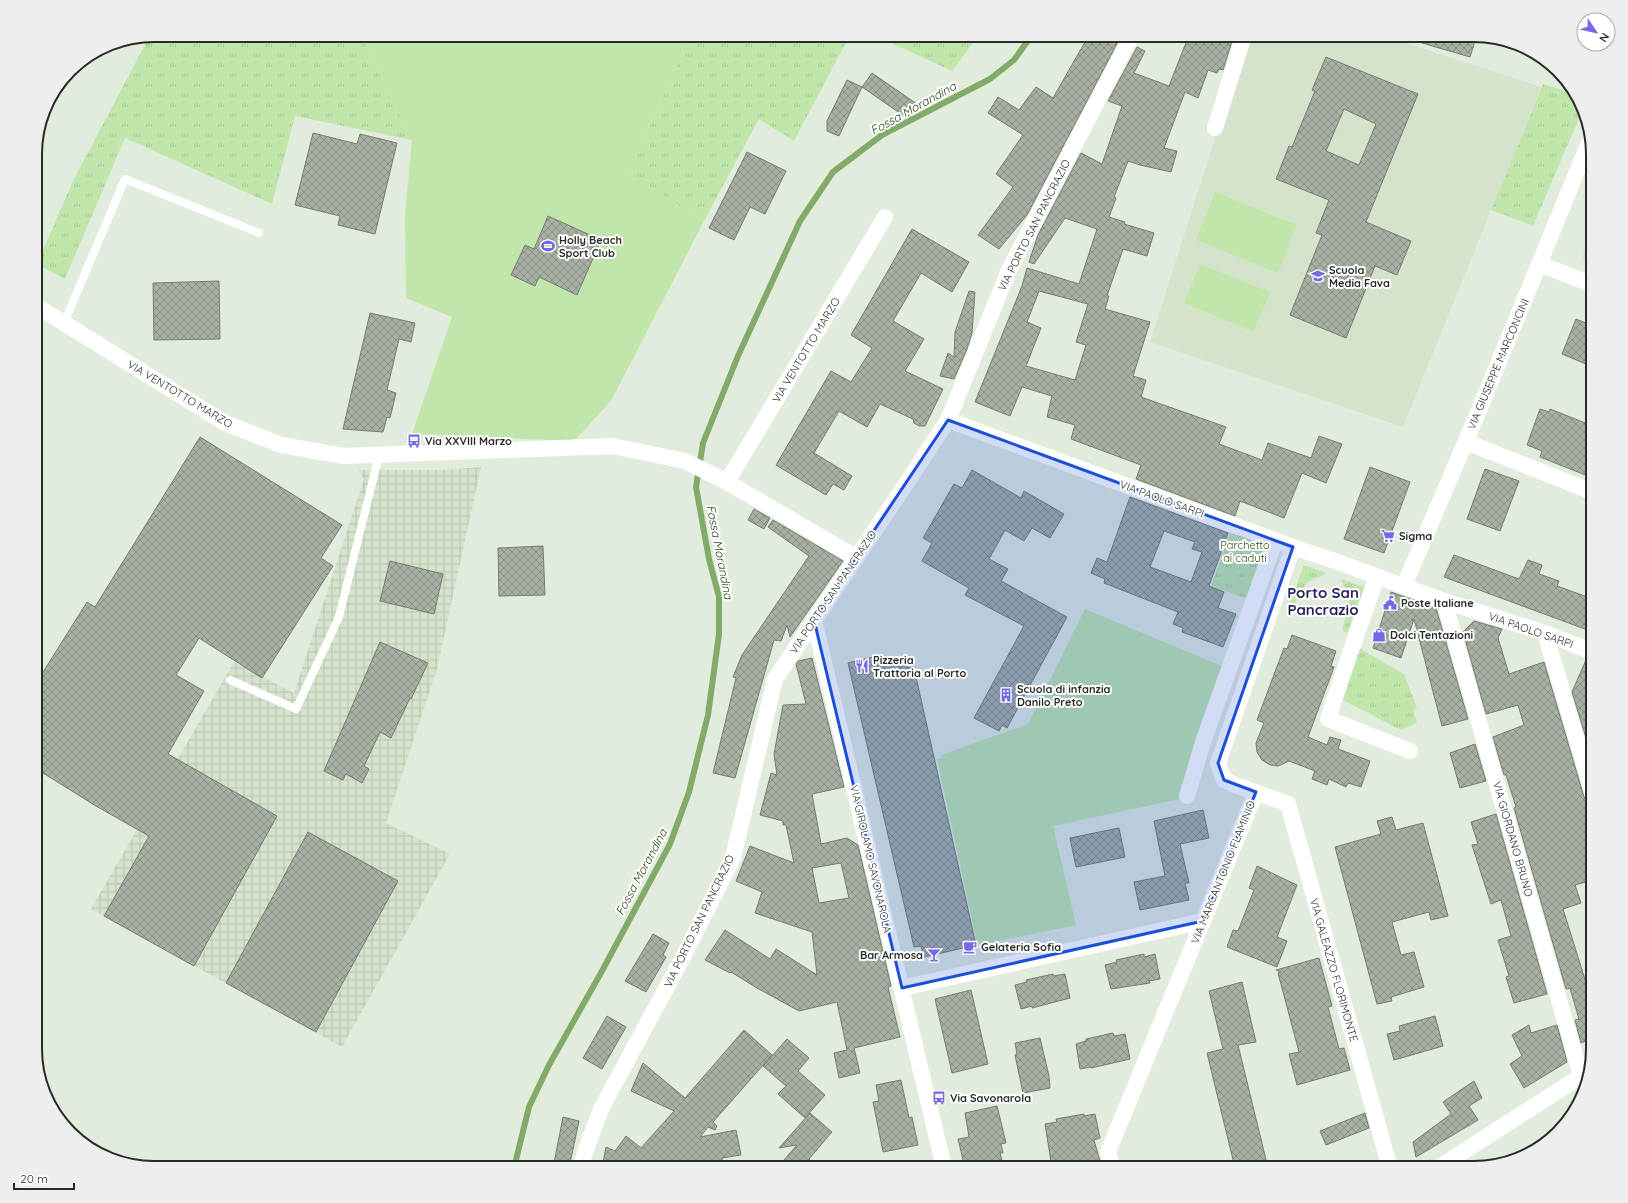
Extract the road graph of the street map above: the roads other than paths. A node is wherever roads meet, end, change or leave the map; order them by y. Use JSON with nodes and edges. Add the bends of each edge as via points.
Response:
{"nodes":[{"id":1,"x":1128,"y":42,"type":"edge"},
{"id":2,"x":1242,"y":42,"type":"edge"},
{"id":3,"x":1215,"y":128,"type":"dead end"},
{"id":4,"x":1586,"y":150,"type":"edge"},
{"id":5,"x":885,"y":217,"type":"dead end"},
{"id":6,"x":259,"y":233,"type":"dead end"},
{"id":7,"x":1540,"y":264,"type":"junction"},
{"id":8,"x":1586,"y":282,"type":"edge"},
{"id":9,"x":42,"y":309,"type":"edge"},
{"id":10,"x":64,"y":323,"type":"junction"},
{"id":11,"x":948,"y":420,"type":"junction"},
{"id":12,"x":1466,"y":442,"type":"junction"},
{"id":13,"x":379,"y":455,"type":"junction"},
{"id":14,"x":727,"y":482,"type":"junction"},
{"id":15,"x":1586,"y":489,"type":"edge"},
{"id":16,"x":1275,"y":541,"type":"junction"},
{"id":17,"x":1293,"y":547,"type":"junction"},
{"id":18,"x":857,"y":558,"type":"junction"},
{"id":19,"x":1377,"y":577,"type":"junction"},
{"id":20,"x":1404,"y":586,"type":"junction"},
{"id":21,"x":1444,"y":601,"type":"junction"},
{"id":22,"x":814,"y":620,"type":"junction"},
{"id":23,"x":1545,"y":633,"type":"junction"},
{"id":24,"x":801,"y":639,"type":"junction"},
{"id":25,"x":820,"y":644,"type":"junction"},
{"id":26,"x":1586,"y":649,"type":"edge"},
{"id":27,"x":230,"y":680,"type":"dead end"},
{"id":28,"x":1410,"y":750,"type":"dead end"},
{"id":29,"x":1586,"y":771,"type":"edge"},
{"id":30,"x":1256,"y":792,"type":"junction"},
{"id":31,"x":1187,"y":796,"type":"dead end"},
{"id":32,"x":1202,"y":921,"type":"junction"},
{"id":33,"x":902,"y":988,"type":"junction"},
{"id":34,"x":1584,"y":1071,"type":"edge"},
{"id":35,"x":1583,"y":1075,"type":"edge"},
{"id":36,"x":583,"y":1161,"type":"edge"},
{"id":37,"x":942,"y":1161,"type":"edge"},
{"id":38,"x":1111,"y":1161,"type":"edge"},
{"id":39,"x":1388,"y":1161,"type":"edge"},
{"id":40,"x":1449,"y":1161,"type":"edge"}],
"edges":[{"from":1,"to":11,"type":"street","name":"VIA PORTO SAN PANCRAZIO","via":[[1009,270]]},
{"from":2,"to":3,"type":"street"},
{"from":4,"to":7,"type":"street","name":"VIA GIUSEPPE MARCONCINI"},
{"from":5,"to":14,"type":"street","name":"VIA VENTOTTO MARZO"},
{"from":6,"to":10,"type":"lane","via":[[125,179]]},
{"from":7,"to":8,"type":"street"},
{"from":7,"to":12,"type":"street","name":"VIA GIUSEPPE MARCONCINI"},
{"from":9,"to":10,"type":"street","name":"VIA VENTOTTO MARZO"},
{"from":10,"to":13,"type":"street","name":"VIA VENTOTTO MARZO","via":[[225,423],[281,445],[344,456]]},
{"from":11,"to":16,"type":"street","name":"VIA PAOLO SARPI"},
{"from":11,"to":18,"type":"street","name":"VIA PORTO SAN PANCRAZIO"},
{"from":12,"to":15,"type":"street"},
{"from":12,"to":20,"type":"street","name":"VIA GIUSEPPE MARCONCINI"},
{"from":13,"to":14,"type":"street","name":"VIA VENTOTTO MARZO","via":[[613,446],[685,460]]},
{"from":13,"to":27,"type":"lane","via":[[339,617],[296,709]]},
{"from":14,"to":18,"type":"street","name":"VIA VENTOTTO MARZO"},
{"from":16,"to":17,"type":"street","name":"VIA PAOLO SARPI"},
{"from":16,"to":31,"type":"street","via":[[1204,739]]},
{"from":17,"to":19,"type":"street","name":"VIA PAOLO SARPI"},
{"from":17,"to":30,"type":"street","name":"VIA MARCANTONIO FLAMINIO","via":[[1218,763],[1224,780]]},
{"from":18,"to":22,"type":"street","name":"VIA PORTO SAN PANCRAZIO"},
{"from":19,"to":20,"type":"street","name":"VIA PAOLO SARPI"},
{"from":19,"to":28,"type":"street","via":[[1328,720]]},
{"from":20,"to":21,"type":"street","name":"VIA PAOLO SARPI"},
{"from":21,"to":23,"type":"street","name":"VIA PAOLO SARPI"},
{"from":21,"to":34,"type":"street","name":"VIA GIORDANO BRUNO"},
{"from":22,"to":24,"type":"street","name":"VIA PORTO SAN PANCRAZIO"},
{"from":22,"to":25,"type":"street","name":"VIA GIROLAMO SAVONAROLA"},
{"from":23,"to":26,"type":"street","name":"VIA PAOLO SARPI"},
{"from":23,"to":29,"type":"street"},
{"from":24,"to":25,"type":"street"},
{"from":24,"to":36,"type":"street","name":"VIA PORTO SAN PANCRAZIO","via":[[775,679],[733,858],[601,1109]]},
{"from":25,"to":33,"type":"street","name":"VIA GIROLAMO SAVONAROLA"},
{"from":30,"to":32,"type":"street","name":"VIA MARCANTONIO FLAMINIO"},
{"from":30,"to":39,"type":"street","name":"VIA GALEAZZO FLORIMONTE","via":[[1288,804]]},
{"from":32,"to":33,"type":"street"},
{"from":32,"to":38,"type":"street","name":"VIA MARCANTONIO FLAMINIO","via":[[1108,1152]]},
{"from":33,"to":37,"type":"street","name":"VIA GIROLAMO SAVONAROLA"},
{"from":35,"to":40,"type":"street"}]}
